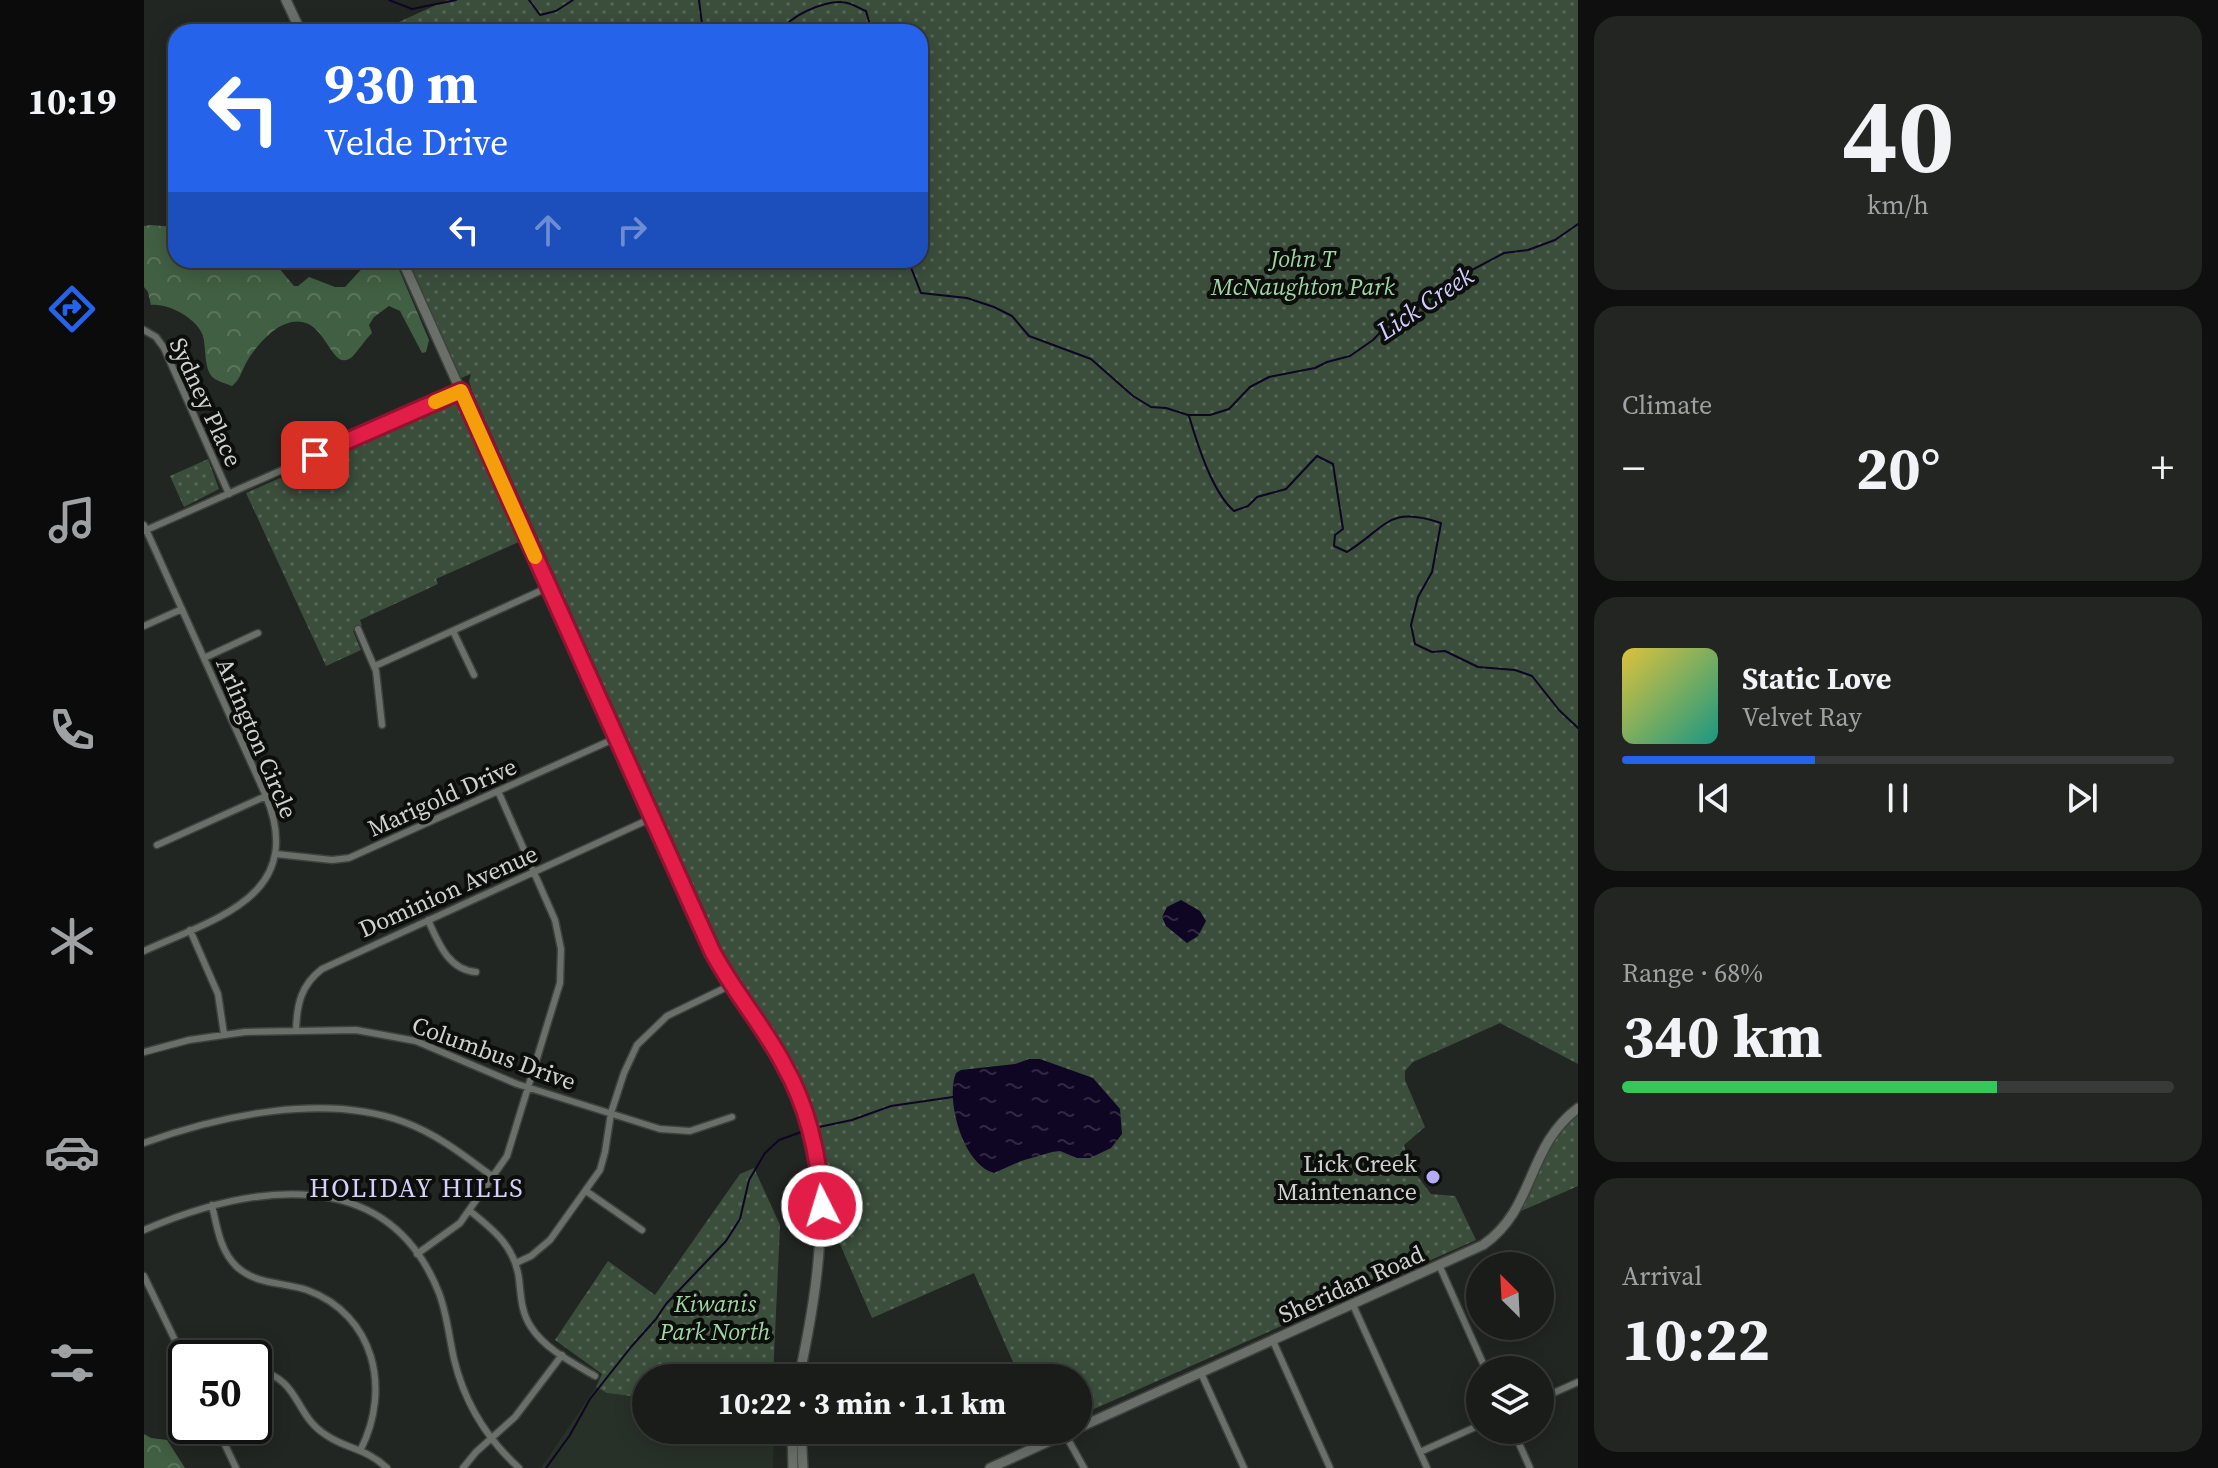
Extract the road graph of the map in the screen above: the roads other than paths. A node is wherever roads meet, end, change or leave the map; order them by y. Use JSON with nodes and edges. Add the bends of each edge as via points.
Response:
{"nodes":[{"id":1,"x":286,"y":0,"type":"edge"},
{"id":2,"x":297,"y":24,"type":"edge"},
{"id":3,"x":406,"y":268,"type":"edge"},
{"id":4,"x":144,"y":330,"type":"edge"},
{"id":5,"x":461,"y":391,"type":"junction"},
{"id":6,"x":285,"y":469,"type":"junction"},
{"id":7,"x":290,"y":479,"type":"dead end"},
{"id":8,"x":229,"y":494,"type":"junction"},
{"id":9,"x":145,"y":529,"type":"edge"},
{"id":10,"x":549,"y":587,"type":"junction"},
{"id":11,"x":182,"y":609,"type":"junction"},
{"id":12,"x":144,"y":626,"type":"edge"},
{"id":13,"x":358,"y":629,"type":"dead end"},
{"id":14,"x":453,"y":631,"type":"junction"},
{"id":15,"x":258,"y":633,"type":"dead end"},
{"id":16,"x":204,"y":658,"type":"junction"},
{"id":17,"x":375,"y":666,"type":"junction"},
{"id":18,"x":474,"y":675,"type":"dead end"},
{"id":19,"x":382,"y":725,"type":"dead end"},
{"id":20,"x":616,"y":738,"type":"junction"},
{"id":21,"x":498,"y":791,"type":"junction"},
{"id":22,"x":266,"y":796,"type":"junction"},
{"id":23,"x":652,"y":818,"type":"junction"},
{"id":24,"x":157,"y":845,"type":"dead end"},
{"id":25,"x":276,"y":854,"type":"junction"},
{"id":26,"x":534,"y":871,"type":"junction"},
{"id":27,"x":428,"y":920,"type":"junction"},
{"id":28,"x":190,"y":930,"type":"junction"},
{"id":29,"x":144,"y":951,"type":"edge"},
{"id":30,"x":476,"y":972,"type":"dead end"},
{"id":31,"x":731,"y":985,"type":"junction"},
{"id":32,"x":296,"y":1029,"type":"junction"},
{"id":33,"x":224,"y":1034,"type":"junction"},
{"id":34,"x":144,"y":1052,"type":"edge"},
{"id":35,"x":529,"y":1088,"type":"junction"},
{"id":36,"x":1578,"y":1108,"type":"edge"},
{"id":37,"x":611,"y":1113,"type":"junction"},
{"id":38,"x":732,"y":1117,"type":"dead end"},
{"id":39,"x":144,"y":1143,"type":"edge"},
{"id":40,"x":493,"y":1177,"type":"junction"},
{"id":41,"x":586,"y":1191,"type":"junction"},
{"id":42,"x":212,"y":1205,"type":"junction"},
{"id":43,"x":470,"y":1211,"type":"junction"},
{"id":44,"x":144,"y":1230,"type":"edge"},
{"id":45,"x":642,"y":1230,"type":"dead end"},
{"id":46,"x":417,"y":1254,"type":"junction"},
{"id":47,"x":516,"y":1263,"type":"junction"},
{"id":48,"x":1440,"y":1267,"type":"junction"},
{"id":49,"x":144,"y":1276,"type":"edge"},
{"id":50,"x":1353,"y":1305,"type":"junction"},
{"id":51,"x":175,"y":1340,"type":"edge"},
{"id":52,"x":1273,"y":1341,"type":"junction"},
{"id":53,"x":562,"y":1355,"type":"junction"},
{"id":54,"x":1480,"y":1356,"type":"edge"},
{"id":55,"x":803,"y":1364,"type":"edge"},
{"id":56,"x":1201,"y":1373,"type":"junction"},
{"id":57,"x":272,"y":1374,"type":"edge"},
{"id":58,"x":595,"y":1376,"type":"dead end"},
{"id":59,"x":1578,"y":1382,"type":"edge"},
{"id":60,"x":1554,"y":1393,"type":"edge"},
{"id":61,"x":1092,"y":1422,"type":"edge"},
{"id":62,"x":1466,"y":1431,"type":"edge"},
{"id":63,"x":492,"y":1438,"type":"junction"},
{"id":64,"x":225,"y":1444,"type":"edge"},
{"id":65,"x":792,"y":1444,"type":"edge"},
{"id":66,"x":802,"y":1444,"type":"edge"},
{"id":67,"x":1043,"y":1444,"type":"edge"},
{"id":68,"x":1076,"y":1444,"type":"edge"},
{"id":69,"x":1519,"y":1444,"type":"edge"},
{"id":70,"x":361,"y":1449,"type":"junction"},
{"id":71,"x":1420,"y":1452,"type":"junction"},
{"id":72,"x":236,"y":1468,"type":"edge"},
{"id":73,"x":387,"y":1468,"type":"edge"},
{"id":74,"x":463,"y":1468,"type":"edge"},
{"id":75,"x":519,"y":1468,"type":"edge"},
{"id":76,"x":793,"y":1468,"type":"edge"},
{"id":77,"x":803,"y":1468,"type":"edge"},
{"id":78,"x":990,"y":1468,"type":"edge"},
{"id":79,"x":1084,"y":1468,"type":"edge"},
{"id":80,"x":1244,"y":1468,"type":"edge"},
{"id":81,"x":1330,"y":1468,"type":"edge"},
{"id":82,"x":1427,"y":1468,"type":"edge"},
{"id":83,"x":1530,"y":1468,"type":"edge"}],
"edges":[{"from":1,"to":2,"type":"main road"},
{"from":3,"to":5,"type":"main road"},
{"from":4,"to":8,"type":"street","name":"Sydney Place","via":[[164,348]]},
{"from":5,"to":6,"type":"street"},
{"from":5,"to":10,"type":"main road"},
{"from":6,"to":7,"type":"street"},
{"from":6,"to":8,"type":"street"},
{"from":8,"to":9,"type":"street"},
{"from":9,"to":11,"type":"street","name":"Arlington Circle"},
{"from":10,"to":14,"type":"street"},
{"from":10,"to":20,"type":"main road"},
{"from":11,"to":12,"type":"street"},
{"from":11,"to":16,"type":"street","name":"Arlington Circle"},
{"from":13,"to":17,"type":"street"},
{"from":14,"to":17,"type":"street"},
{"from":14,"to":18,"type":"street"},
{"from":15,"to":16,"type":"street"},
{"from":16,"to":22,"type":"street","name":"Arlington Circle"},
{"from":17,"to":19,"type":"street"},
{"from":20,"to":21,"type":"street","name":"Marigold Drive"},
{"from":20,"to":23,"type":"main road"},
{"from":21,"to":25,"type":"street","name":"Marigold Drive","via":[[349,858]]},
{"from":21,"to":26,"type":"street"},
{"from":22,"to":24,"type":"street"},
{"from":22,"to":25,"type":"street","name":"Arlington Circle","via":[[277,825]]},
{"from":23,"to":26,"type":"street","name":"Dominion Avenue"},
{"from":23,"to":31,"type":"main road"},
{"from":25,"to":28,"type":"street","name":"Arlington Circle","via":[[254,896]]},
{"from":26,"to":27,"type":"street","name":"Dominion Avenue"},
{"from":26,"to":35,"type":"street","via":[[555,920],[562,969]]},
{"from":27,"to":30,"type":"street","via":[[451,961]]},
{"from":27,"to":32,"type":"street","name":"Dominion Avenue","via":[[317,973],[301,994]]},
{"from":28,"to":29,"type":"street","name":"Arlington Circle"},
{"from":28,"to":33,"type":"street","via":[[218,994]]},
{"from":31,"to":37,"type":"street","via":[[674,1012],[645,1034],[630,1056]]},
{"from":31,"to":55,"type":"main road","via":[[785,1066],[811,1130],[821,1181],[822,1225]]},
{"from":32,"to":33,"type":"street","name":"Columbus Drive"},
{"from":32,"to":35,"type":"street","name":"Columbus Drive","via":[[356,1030],[408,1039]]},
{"from":33,"to":34,"type":"street","name":"Columbus Drive"},
{"from":35,"to":37,"type":"street","name":"Columbus Drive"},
{"from":35,"to":40,"type":"street","via":[[510,1150]]},
{"from":36,"to":48,"type":"main road","name":"Sheridan Road","via":[[1546,1141],[1521,1202],[1502,1229]]},
{"from":37,"to":38,"type":"street","name":"Columbus Drive","via":[[683,1131]]},
{"from":37,"to":41,"type":"street","via":[[603,1161]]},
{"from":39,"to":40,"type":"street","via":[[240,1117],[349,1110],[422,1130]]},
{"from":40,"to":43,"type":"street"},
{"from":41,"to":45,"type":"street"},
{"from":41,"to":47,"type":"street","via":[[546,1245]]},
{"from":42,"to":44,"type":"street"},
{"from":42,"to":46,"type":"street","via":[[282,1193],[325,1196],[380,1219]]},
{"from":42,"to":70,"type":"street","via":[[223,1246],[237,1267],[259,1280],[315,1293],[342,1311],[359,1332],[372,1360],[377,1391],[375,1414]]},
{"from":43,"to":46,"type":"street","via":[[450,1233]]},
{"from":43,"to":47,"type":"street","via":[[502,1238]]},
{"from":46,"to":63,"type":"street","via":[[440,1296],[463,1388]]},
{"from":47,"to":53,"type":"street","via":[[527,1321]]},
{"from":48,"to":50,"type":"main road","name":"Sheridan Road"},
{"from":48,"to":54,"type":"street"},
{"from":49,"to":51,"type":"street"},
{"from":50,"to":52,"type":"main road","name":"Sheridan Road"},
{"from":50,"to":71,"type":"street"},
{"from":52,"to":56,"type":"main road","name":"Sheridan Road"},
{"from":52,"to":81,"type":"street"},
{"from":53,"to":58,"type":"street"},
{"from":53,"to":63,"type":"street","via":[[515,1417]]},
{"from":56,"to":61,"type":"main road","name":"Sheridan Road"},
{"from":56,"to":80,"type":"street"},
{"from":57,"to":70,"type":"street","via":[[323,1433]]},
{"from":59,"to":60,"type":"street"},
{"from":62,"to":71,"type":"street"},
{"from":63,"to":74,"type":"street"},
{"from":63,"to":75,"type":"street"},
{"from":64,"to":72,"type":"street"},
{"from":65,"to":76,"type":"main road"},
{"from":66,"to":77,"type":"main road"},
{"from":67,"to":78,"type":"main road","name":"Sheridan Road"},
{"from":68,"to":79,"type":"street"},
{"from":69,"to":83,"type":"street"},
{"from":70,"to":73,"type":"street"},
{"from":71,"to":82,"type":"street"}]}
